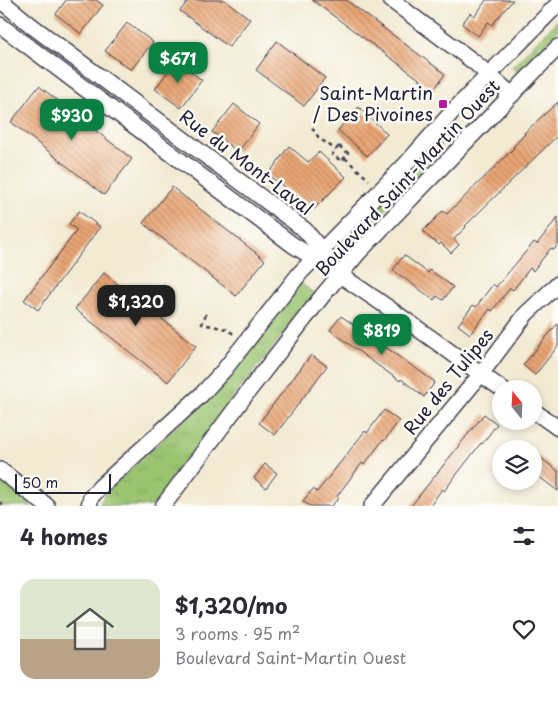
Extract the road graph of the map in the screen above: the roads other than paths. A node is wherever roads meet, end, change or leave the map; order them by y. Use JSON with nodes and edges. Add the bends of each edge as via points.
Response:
{"nodes":[{"id":1,"x":0,"y":0,"type":"edge"},
{"id":2,"x":391,"y":0,"type":"edge"},
{"id":3,"x":558,"y":4,"type":"edge"},
{"id":4,"x":0,"y":25,"type":"edge"},
{"id":5,"x":558,"y":48,"type":"edge"},
{"id":6,"x":489,"y":75,"type":"junction"},
{"id":7,"x":512,"y":95,"type":"junction"},
{"id":8,"x":318,"y":254,"type":"junction"},
{"id":9,"x":341,"y":274,"type":"junction"},
{"id":10,"x":558,"y":284,"type":"edge"},
{"id":11,"x":481,"y":374,"type":"junction"},
{"id":12,"x":492,"y":382,"type":"edge"},
{"id":13,"x":542,"y":417,"type":"edge"},
{"id":14,"x":558,"y":428,"type":"edge"},
{"id":15,"x":0,"y":470,"type":"edge"},
{"id":16,"x":47,"y":506,"type":"edge"},
{"id":17,"x":89,"y":506,"type":"edge"},
{"id":18,"x":163,"y":506,"type":"edge"},
{"id":19,"x":372,"y":506,"type":"edge"}],
"edges":[{"from":1,"to":8,"type":"street","name":"Rue du Mont-Laval","via":[[305,230]]},
{"from":2,"to":6,"type":"street"},
{"from":3,"to":6,"type":"street","name":"Boulevard Saint-Martin Ouest"},
{"from":4,"to":8,"type":"street","via":[[293,245]]},
{"from":5,"to":7,"type":"street","name":"Boulevard Saint-Martin Ouest"},
{"from":6,"to":7,"type":"street"},
{"from":6,"to":8,"type":"street","name":"Boulevard Saint-Martin Ouest"},
{"from":7,"to":9,"type":"street","name":"Boulevard Saint-Martin Ouest","via":[[362,248]]},
{"from":8,"to":9,"type":"street","name":"Rue du Mont-Laval"},
{"from":8,"to":17,"type":"street","name":"Boulevard Saint-Martin Ouest","via":[[206,390],[100,488],[91,497]]},
{"from":9,"to":11,"type":"street","name":"Rue du Mont-Laval"},
{"from":9,"to":18,"type":"street","name":"Boulevard Saint-Martin Ouest"},
{"from":10,"to":11,"type":"street","name":"Rue des Tulipes","via":[[526,314]]},
{"from":11,"to":12,"type":"street","name":"Rue du Mont-Laval"},
{"from":11,"to":19,"type":"street","name":"Rue des Tulipes"},
{"from":13,"to":14,"type":"street"},
{"from":15,"to":16,"type":"street"}]}
